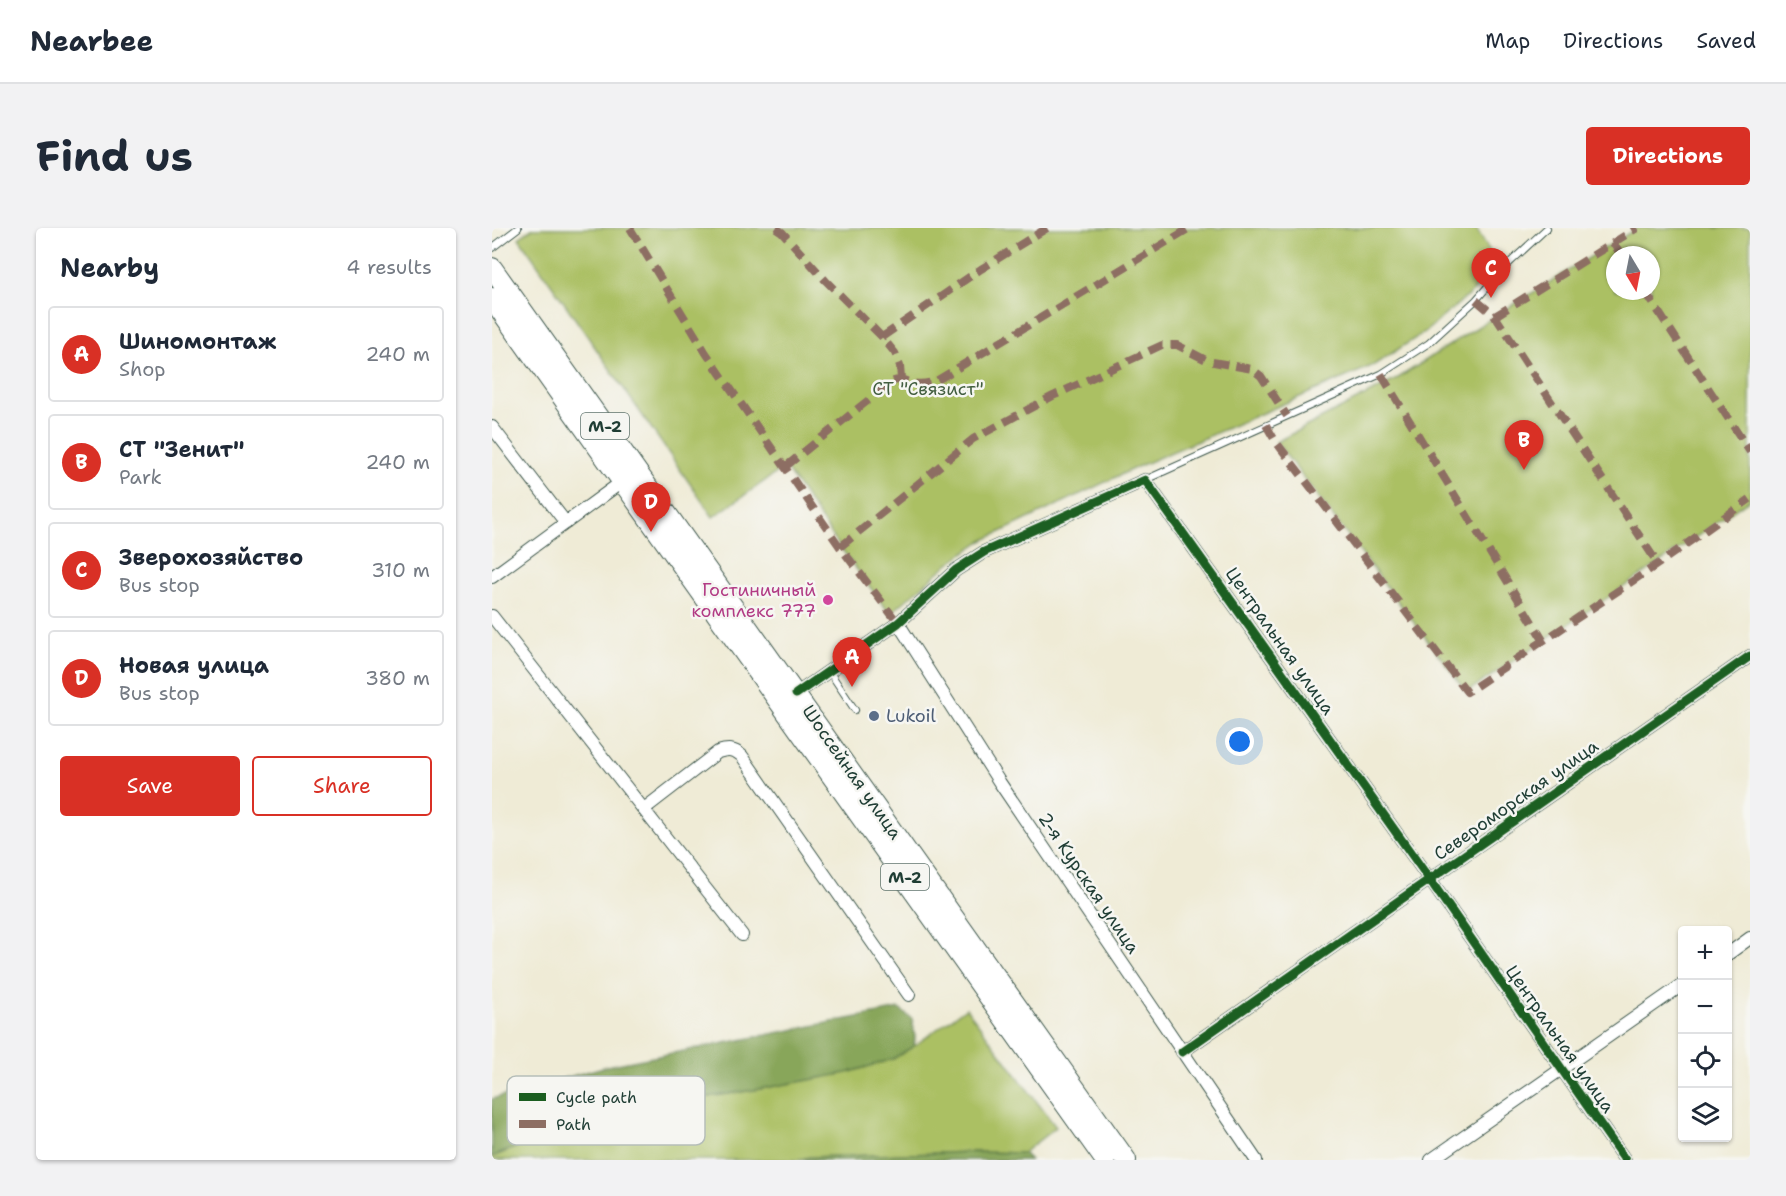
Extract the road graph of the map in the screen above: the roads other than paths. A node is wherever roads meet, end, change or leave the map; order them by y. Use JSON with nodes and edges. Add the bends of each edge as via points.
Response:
{"nodes":[{"id":1,"x":518,"y":228,"type":"edge"},
{"id":2,"x":1548,"y":228,"type":"edge"},
{"id":3,"x":492,"y":248,"type":"edge"},
{"id":4,"x":492,"y":268,"type":"edge"},
{"id":5,"x":492,"y":297,"type":"edge"},
{"id":6,"x":492,"y":427,"type":"edge"},
{"id":7,"x":1145,"y":480,"type":"junction"},
{"id":8,"x":623,"y":481,"type":"junction"},
{"id":9,"x":566,"y":523,"type":"junction"},
{"id":10,"x":492,"y":577,"type":"edge"},
{"id":11,"x":492,"y":616,"type":"edge"},
{"id":12,"x":898,"y":623,"type":"junction"},
{"id":13,"x":1750,"y":656,"type":"edge"},
{"id":14,"x":829,"y":671,"type":"junction"},
{"id":15,"x":796,"y":694,"type":"junction"},
{"id":16,"x":855,"y":710,"type":"dead end"},
{"id":17,"x":644,"y":809,"type":"junction"},
{"id":18,"x":1430,"y":880,"type":"junction"},
{"id":19,"x":742,"y":935,"type":"dead end"},
{"id":20,"x":1750,"y":938,"type":"edge"},
{"id":21,"x":1732,"y":951,"type":"edge"},
{"id":22,"x":1678,"y":988,"type":"edge"},
{"id":23,"x":909,"y":995,"type":"dead end"},
{"id":24,"x":1182,"y":1052,"type":"junction"},
{"id":25,"x":1561,"y":1070,"type":"junction"},
{"id":26,"x":1105,"y":1160,"type":"edge"},
{"id":27,"x":1126,"y":1160,"type":"edge"},
{"id":28,"x":1256,"y":1160,"type":"edge"},
{"id":29,"x":1431,"y":1160,"type":"edge"},
{"id":30,"x":1625,"y":1160,"type":"edge"}],
"edges":[{"from":1,"to":3,"type":"lane"},
{"from":2,"to":7,"type":"lane","via":[[1429,343],[1381,374]]},
{"from":4,"to":15,"type":"highway","name":"Шоссейная улица","number":"М-2"},
{"from":5,"to":8,"type":"highway","name":"Шоссейная улица","number":"М-2"},
{"from":6,"to":9,"type":"street"},
{"from":7,"to":12,"type":"street","via":[[984,552],[956,570]]},
{"from":7,"to":18,"type":"street","name":"Центральная улица"},
{"from":8,"to":9,"type":"street"},
{"from":8,"to":26,"type":"highway","name":"Шоссейная улица","number":"М-2"},
{"from":9,"to":10,"type":"street"},
{"from":11,"to":17,"type":"street"},
{"from":12,"to":14,"type":"street"},
{"from":12,"to":24,"type":"street","name":"2-я Курская улица","via":[[1000,783]]},
{"from":13,"to":18,"type":"street","name":"Североморская улица"},
{"from":14,"to":15,"type":"street"},
{"from":14,"to":16,"type":"lane"},
{"from":15,"to":27,"type":"highway","name":"Шоссейная улица","number":"М-2"},
{"from":17,"to":19,"type":"street"},
{"from":17,"to":23,"type":"street","via":[[718,752],[736,750]]},
{"from":18,"to":24,"type":"street","name":"Североморская улица"},
{"from":18,"to":25,"type":"street","name":"Центральная улица"},
{"from":20,"to":21,"type":"street"},
{"from":22,"to":25,"type":"street"},
{"from":24,"to":28,"type":"street","name":"2-я Курская улица"},
{"from":25,"to":29,"type":"street"},
{"from":25,"to":30,"type":"street","name":"Центральная улица"}]}
